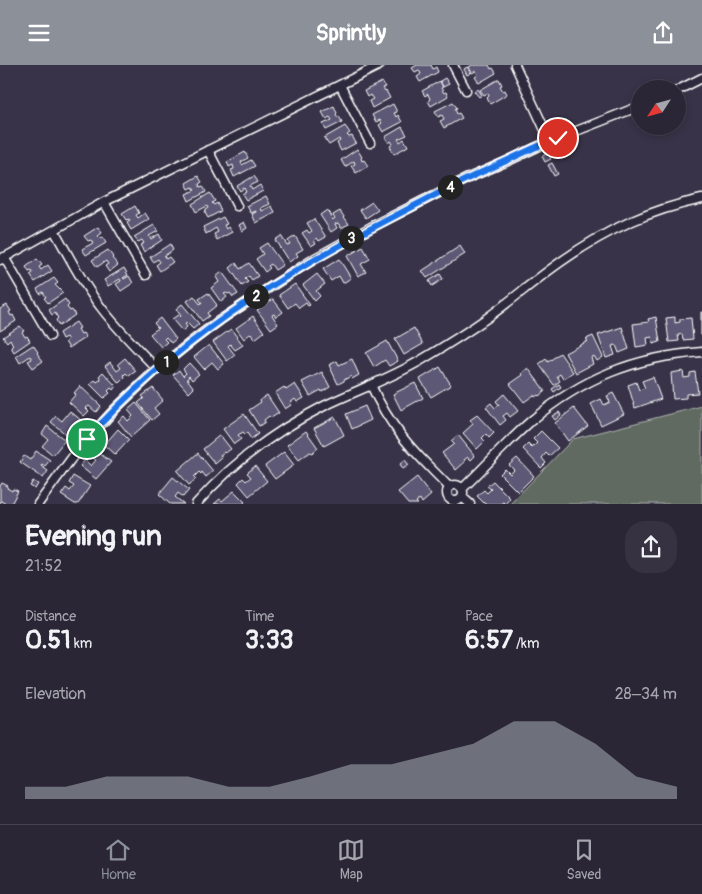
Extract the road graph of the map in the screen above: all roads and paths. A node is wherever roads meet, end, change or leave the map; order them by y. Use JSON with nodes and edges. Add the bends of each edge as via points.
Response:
{"nodes":[{"id":1,"x":380,"y":65,"type":"edge"},
{"id":2,"x":453,"y":65,"type":"edge"},
{"id":3,"x":515,"y":65,"type":"edge"},
{"id":4,"x":702,"y":78,"type":"edge"},
{"id":5,"x":340,"y":85,"type":"junction"},
{"id":6,"x":686,"y":85,"type":"edge"},
{"id":7,"x":466,"y":90,"type":"dead end"},
{"id":8,"x":631,"y":109,"type":"edge"},
{"id":9,"x":556,"y":138,"type":"junction"},
{"id":10,"x":370,"y":143,"type":"dead end"},
{"id":11,"x":208,"y":150,"type":"junction"},
{"id":12,"x":702,"y":199,"type":"edge"},
{"id":13,"x":104,"y":202,"type":"junction"},
{"id":14,"x":236,"y":205,"type":"dead end"},
{"id":15,"x":54,"y":230,"type":"junction"},
{"id":16,"x":2,"y":259,"type":"edge"},
{"id":17,"x":146,"y":275,"type":"dead end"},
{"id":18,"x":50,"y":336,"type":"dead end"},
{"id":19,"x":702,"y":352,"type":"edge"},
{"id":20,"x":157,"y":369,"type":"junction"},
{"id":21,"x":371,"y":385,"type":"junction"},
{"id":22,"x":449,"y":487,"type":"junction"},
{"id":23,"x":462,"y":493,"type":"junction"},
{"id":24,"x":448,"y":502,"type":"edge"},
{"id":25,"x":38,"y":504,"type":"edge"},
{"id":26,"x":196,"y":504,"type":"edge"},
{"id":27,"x":470,"y":504,"type":"edge"}],
"edges":[{"from":1,"to":5,"type":"street"},
{"from":2,"to":7,"type":"street"},
{"from":3,"to":9,"type":"street","via":[[545,131]]},
{"from":4,"to":6,"type":"street"},
{"from":5,"to":10,"type":"street"},
{"from":5,"to":11,"type":"street"},
{"from":8,"to":9,"type":"street"},
{"from":9,"to":20,"type":"street","via":[[421,201],[315,259],[220,320]]},
{"from":11,"to":13,"type":"street"},
{"from":11,"to":14,"type":"street"},
{"from":12,"to":21,"type":"street","via":[[642,216],[594,240],[463,334],[420,361]]},
{"from":13,"to":15,"type":"street"},
{"from":13,"to":17,"type":"street"},
{"from":15,"to":16,"type":"street"},
{"from":15,"to":20,"type":"street","via":[[99,305]]},
{"from":16,"to":18,"type":"street"},
{"from":19,"to":23,"type":"street","via":[[628,365],[577,388],[530,422]]},
{"from":20,"to":25,"type":"street","via":[[91,434]]},
{"from":21,"to":22,"type":"street","via":[[400,434]]},
{"from":21,"to":26,"type":"street","via":[[272,437],[241,459]]},
{"from":22,"to":23,"type":"street","via":[[459,485]]},
{"from":22,"to":24,"type":"street"},
{"from":23,"to":24,"type":"street","via":[[455,501]]},
{"from":23,"to":27,"type":"street"}]}
